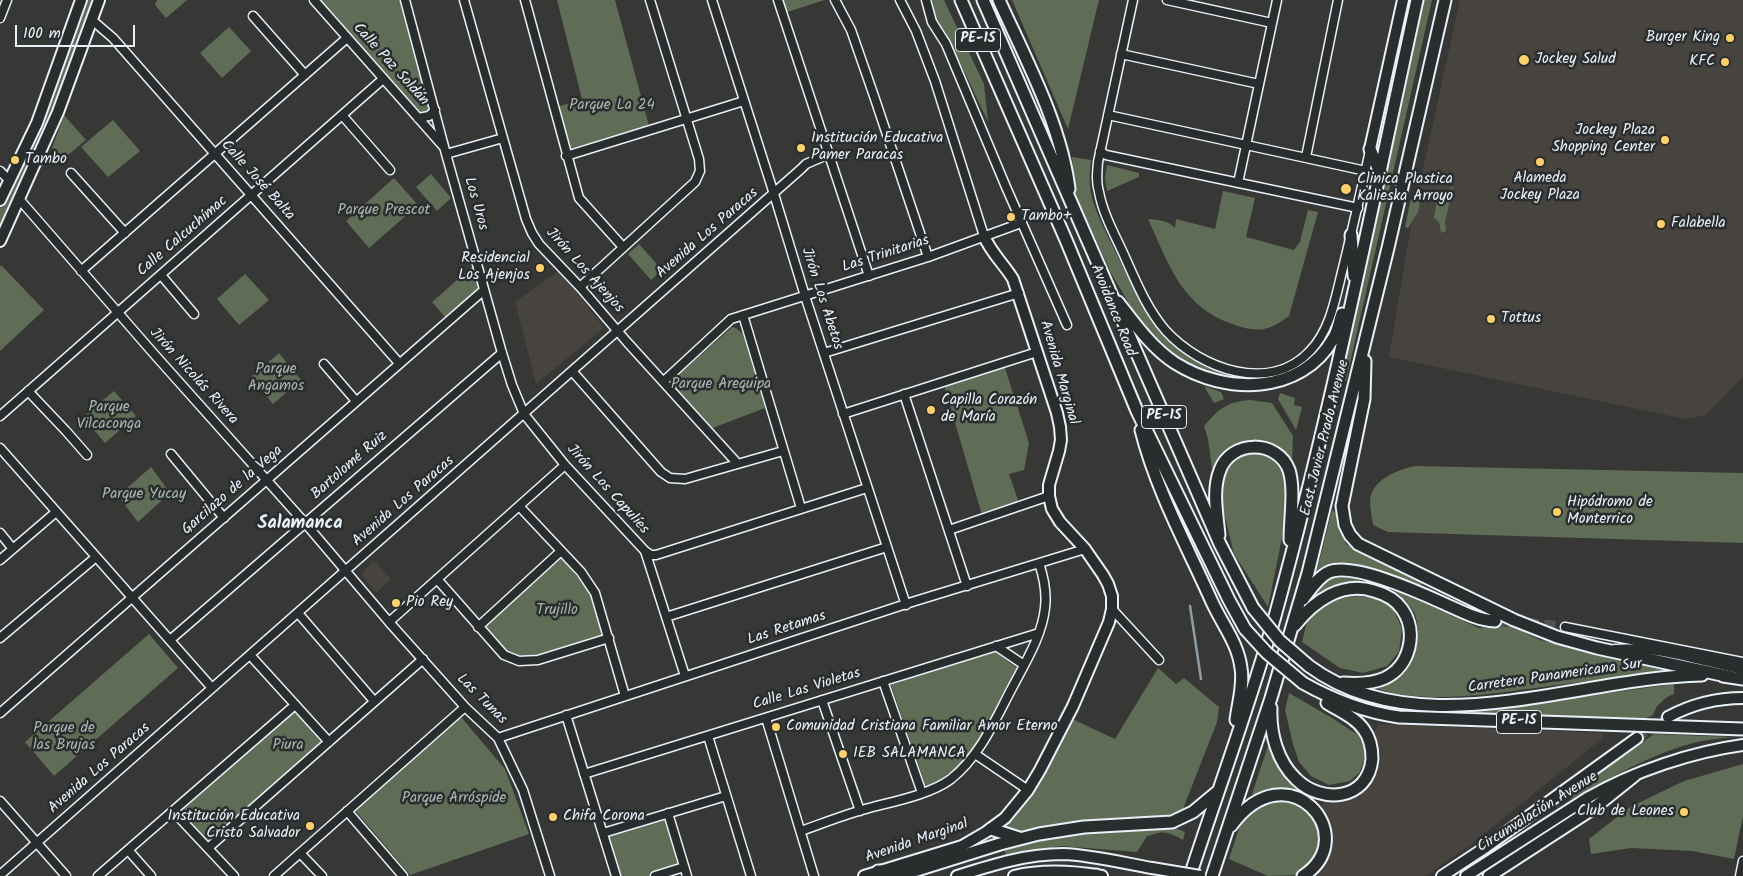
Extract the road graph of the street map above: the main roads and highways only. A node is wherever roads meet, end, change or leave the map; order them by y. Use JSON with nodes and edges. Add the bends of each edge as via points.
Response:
{"nodes":[{"id":1,"x":81,"y":0,"type":"edge"},
{"id":2,"x":99,"y":0,"type":"edge"},
{"id":3,"x":961,"y":0,"type":"edge"},
{"id":4,"x":983,"y":0,"type":"edge"},
{"id":5,"x":999,"y":0,"type":"edge"},
{"id":6,"x":1403,"y":0,"type":"edge"},
{"id":7,"x":1445,"y":0,"type":"edge"},
{"id":8,"x":1416,"y":1,"type":"edge"},
{"id":9,"x":1370,"y":150,"type":"joint"},
{"id":10,"x":1380,"y":174,"type":"junction"},
{"id":11,"x":0,"y":200,"type":"edge"},
{"id":12,"x":1071,"y":203,"type":"junction"},
{"id":13,"x":1351,"y":235,"type":"road end"},
{"id":14,"x":984,"y":236,"type":"road end"},
{"id":15,"x":0,"y":241,"type":"edge"},
{"id":16,"x":1355,"y":288,"type":"junction"},
{"id":17,"x":1108,"y":289,"type":"junction"},
{"id":18,"x":1364,"y":347,"type":"junction"},
{"id":19,"x":1137,"y":411,"type":"junction"},
{"id":20,"x":1220,"y":544,"type":"junction"},
{"id":21,"x":1290,"y":557,"type":"junction"},
{"id":22,"x":1300,"y":602,"type":"junction"},
{"id":23,"x":1253,"y":608,"type":"joint"},
{"id":24,"x":1495,"y":621,"type":"tunnel mouth"},
{"id":25,"x":1292,"y":628,"type":"junction"},
{"id":26,"x":1731,"y":677,"type":"junction"},
{"id":27,"x":1743,"y":679,"type":"edge"},
{"id":28,"x":1333,"y":682,"type":"junction"},
{"id":29,"x":1303,"y":683,"type":"junction"},
{"id":30,"x":1271,"y":698,"type":"junction"},
{"id":31,"x":1743,"y":698,"type":"edge"},
{"id":32,"x":1668,"y":717,"type":"tunnel mouth"},
{"id":33,"x":1743,"y":729,"type":"edge"},
{"id":34,"x":1637,"y":738,"type":"tunnel mouth"},
{"id":35,"x":1233,"y":745,"type":"junction"},
{"id":36,"x":1743,"y":745,"type":"edge"},
{"id":37,"x":1634,"y":776,"type":"junction"},
{"id":38,"x":1218,"y":791,"type":"junction"},
{"id":39,"x":991,"y":829,"type":"junction"},
{"id":40,"x":1226,"y":834,"type":"junction"},
{"id":41,"x":1020,"y":838,"type":"junction"},
{"id":42,"x":878,"y":871,"type":"junction"},
{"id":43,"x":910,"y":872,"type":"junction"},
{"id":44,"x":1076,"y":872,"type":"junction"},
{"id":45,"x":864,"y":876,"type":"edge"},
{"id":46,"x":898,"y":876,"type":"edge"},
{"id":47,"x":957,"y":876,"type":"edge"},
{"id":48,"x":1014,"y":876,"type":"edge"},
{"id":49,"x":1064,"y":876,"type":"edge"},
{"id":50,"x":1097,"y":876,"type":"edge"},
{"id":51,"x":1190,"y":876,"type":"edge"},
{"id":52,"x":1200,"y":876,"type":"edge"},
{"id":53,"x":1212,"y":876,"type":"edge"},
{"id":54,"x":1304,"y":876,"type":"edge"},
{"id":55,"x":1442,"y":876,"type":"edge"},
{"id":56,"x":1466,"y":876,"type":"edge"},
{"id":57,"x":1489,"y":876,"type":"edge"}],
"edges":[{"from":1,"to":11,"type":"main road","via":[[36,123]]},
{"from":2,"to":15,"type":"main road","via":[[58,112]]},
{"from":3,"to":19,"type":"highway","name":"Avoidance Road","number":"PE-1S"},
{"from":4,"to":12,"type":"highway","name":"Avoidance Road","number":"PE-1S"},
{"from":5,"to":12,"type":"highway","via":[[1061,148]]},
{"from":6,"to":9,"type":"main road"},
{"from":7,"to":18,"type":"highway","name":"East Javier Prado Avenue"},
{"from":8,"to":10,"type":"highway","name":"East Javier Prado Avenue"},
{"from":9,"to":10,"type":"highway"},
{"from":10,"to":16,"type":"highway","name":"East Javier Prado Avenue"},
{"from":12,"to":17,"type":"highway","name":"Avoidance Road","number":"PE-1S"},
{"from":13,"to":16,"type":"highway"},
{"from":14,"to":39,"type":"main road","name":"Avenida Marginal","via":[[1019,293],[1056,413],[1060,451],[1049,485],[1052,509],[1104,574],[1112,596],[1105,633],[1073,706],[1028,790],[1005,818]]},
{"from":16,"to":17,"type":"highway","via":[[1334,338],[1320,357],[1295,376],[1281,382],[1258,385],[1213,379],[1174,362],[1150,341]]},
{"from":16,"to":21,"type":"highway","name":"East Javier Prado Avenue"},
{"from":17,"to":20,"type":"highway","name":"Avoidance Road","number":"PE-1S"},
{"from":18,"to":22,"type":"highway","name":"East Javier Prado Avenue"},
{"from":18,"to":26,"type":"highway","via":[[1364,399],[1342,506],[1345,525],[1358,544],[1514,620],[1568,641]]},
{"from":19,"to":29,"type":"highway","name":"Avoidance Road","number":"PE-1S","bridge":true,"via":[[1245,630]]},
{"from":19,"to":35,"type":"highway","via":[[1156,475],[1238,654],[1242,683]]},
{"from":20,"to":21,"type":"highway","via":[[1216,489],[1222,465],[1238,450],[1248,446],[1261,448],[1281,458],[1290,474]]},
{"from":20,"to":23,"type":"highway","name":"Avoidance Road","number":"PE-1S"},
{"from":21,"to":35,"type":"highway","name":"East Javier Prado Avenue"},
{"from":22,"to":24,"type":"highway","via":[[1329,572],[1347,569],[1404,587],[1477,618]]},
{"from":22,"to":25,"type":"highway","name":"East Javier Prado Avenue"},
{"from":23,"to":28,"type":"highway","name":"Carretera Panamericana Sur","number":"PE-1S","bridge":true,"via":[[1280,641]]},
{"from":25,"to":28,"type":"highway","via":[[1318,602],[1344,590],[1364,588],[1377,592],[1402,609],[1410,626],[1410,642],[1406,657],[1397,669],[1373,682]]},
{"from":25,"to":30,"type":"highway","name":"East Javier Prado Avenue"},
{"from":26,"to":27,"type":"highway","name":"Carretera Panamericana Sur","number":"PE-1S"},
{"from":26,"to":28,"type":"highway","name":"Carretera Panamericana Sur","number":"PE-1S","via":[[1674,676],[1530,698],[1449,705],[1385,700]]},
{"from":29,"to":30,"type":"highway","via":[[1359,724],[1369,738],[1372,752],[1369,771],[1358,786],[1348,792],[1322,794],[1306,787],[1292,774],[1275,742],[1270,715]]},
{"from":29,"to":33,"type":"highway","number":"PE-1S","via":[[1350,706],[1405,718]]},
{"from":30,"to":40,"type":"highway","name":"East Javier Prado Avenue"},
{"from":31,"to":32,"type":"main road","via":[[1704,701]]},
{"from":34,"to":55,"type":"main road","name":"Circunvalación Avenue"},
{"from":35,"to":38,"type":"highway","name":"East Javier Prado Avenue"},
{"from":36,"to":37,"type":"main road","name":"Circunvalación Avenue","via":[[1705,752]]},
{"from":37,"to":56,"type":"main road","name":"Circunvalación Avenue","via":[[1589,797]]},
{"from":37,"to":57,"type":"highway","via":[[1594,808]]},
{"from":38,"to":41,"type":"highway","via":[[1193,812],[1172,822],[1069,829]]},
{"from":38,"to":51,"type":"highway","name":"East Javier Prado Avenue"},
{"from":39,"to":41,"type":"highway"},
{"from":39,"to":42,"type":"main road","name":"Avenida Marginal","via":[[962,846]]},
{"from":40,"to":53,"type":"highway","name":"East Javier Prado Avenue"},
{"from":40,"to":54,"type":"highway","via":[[1242,812],[1260,800],[1282,794],[1299,799],[1319,816],[1325,836],[1320,860]]},
{"from":41,"to":43,"type":"highway"},
{"from":42,"to":43,"type":"highway"},
{"from":42,"to":45,"type":"main road","name":"Avenida Marginal"},
{"from":43,"to":46,"type":"highway"},
{"from":44,"to":48,"type":"main road"},
{"from":44,"to":49,"type":"main road"},
{"from":44,"to":50,"type":"main road"},
{"from":47,"to":52,"type":"main road","bridge":true,"via":[[1007,860],[1049,854],[1081,856]]}]}
